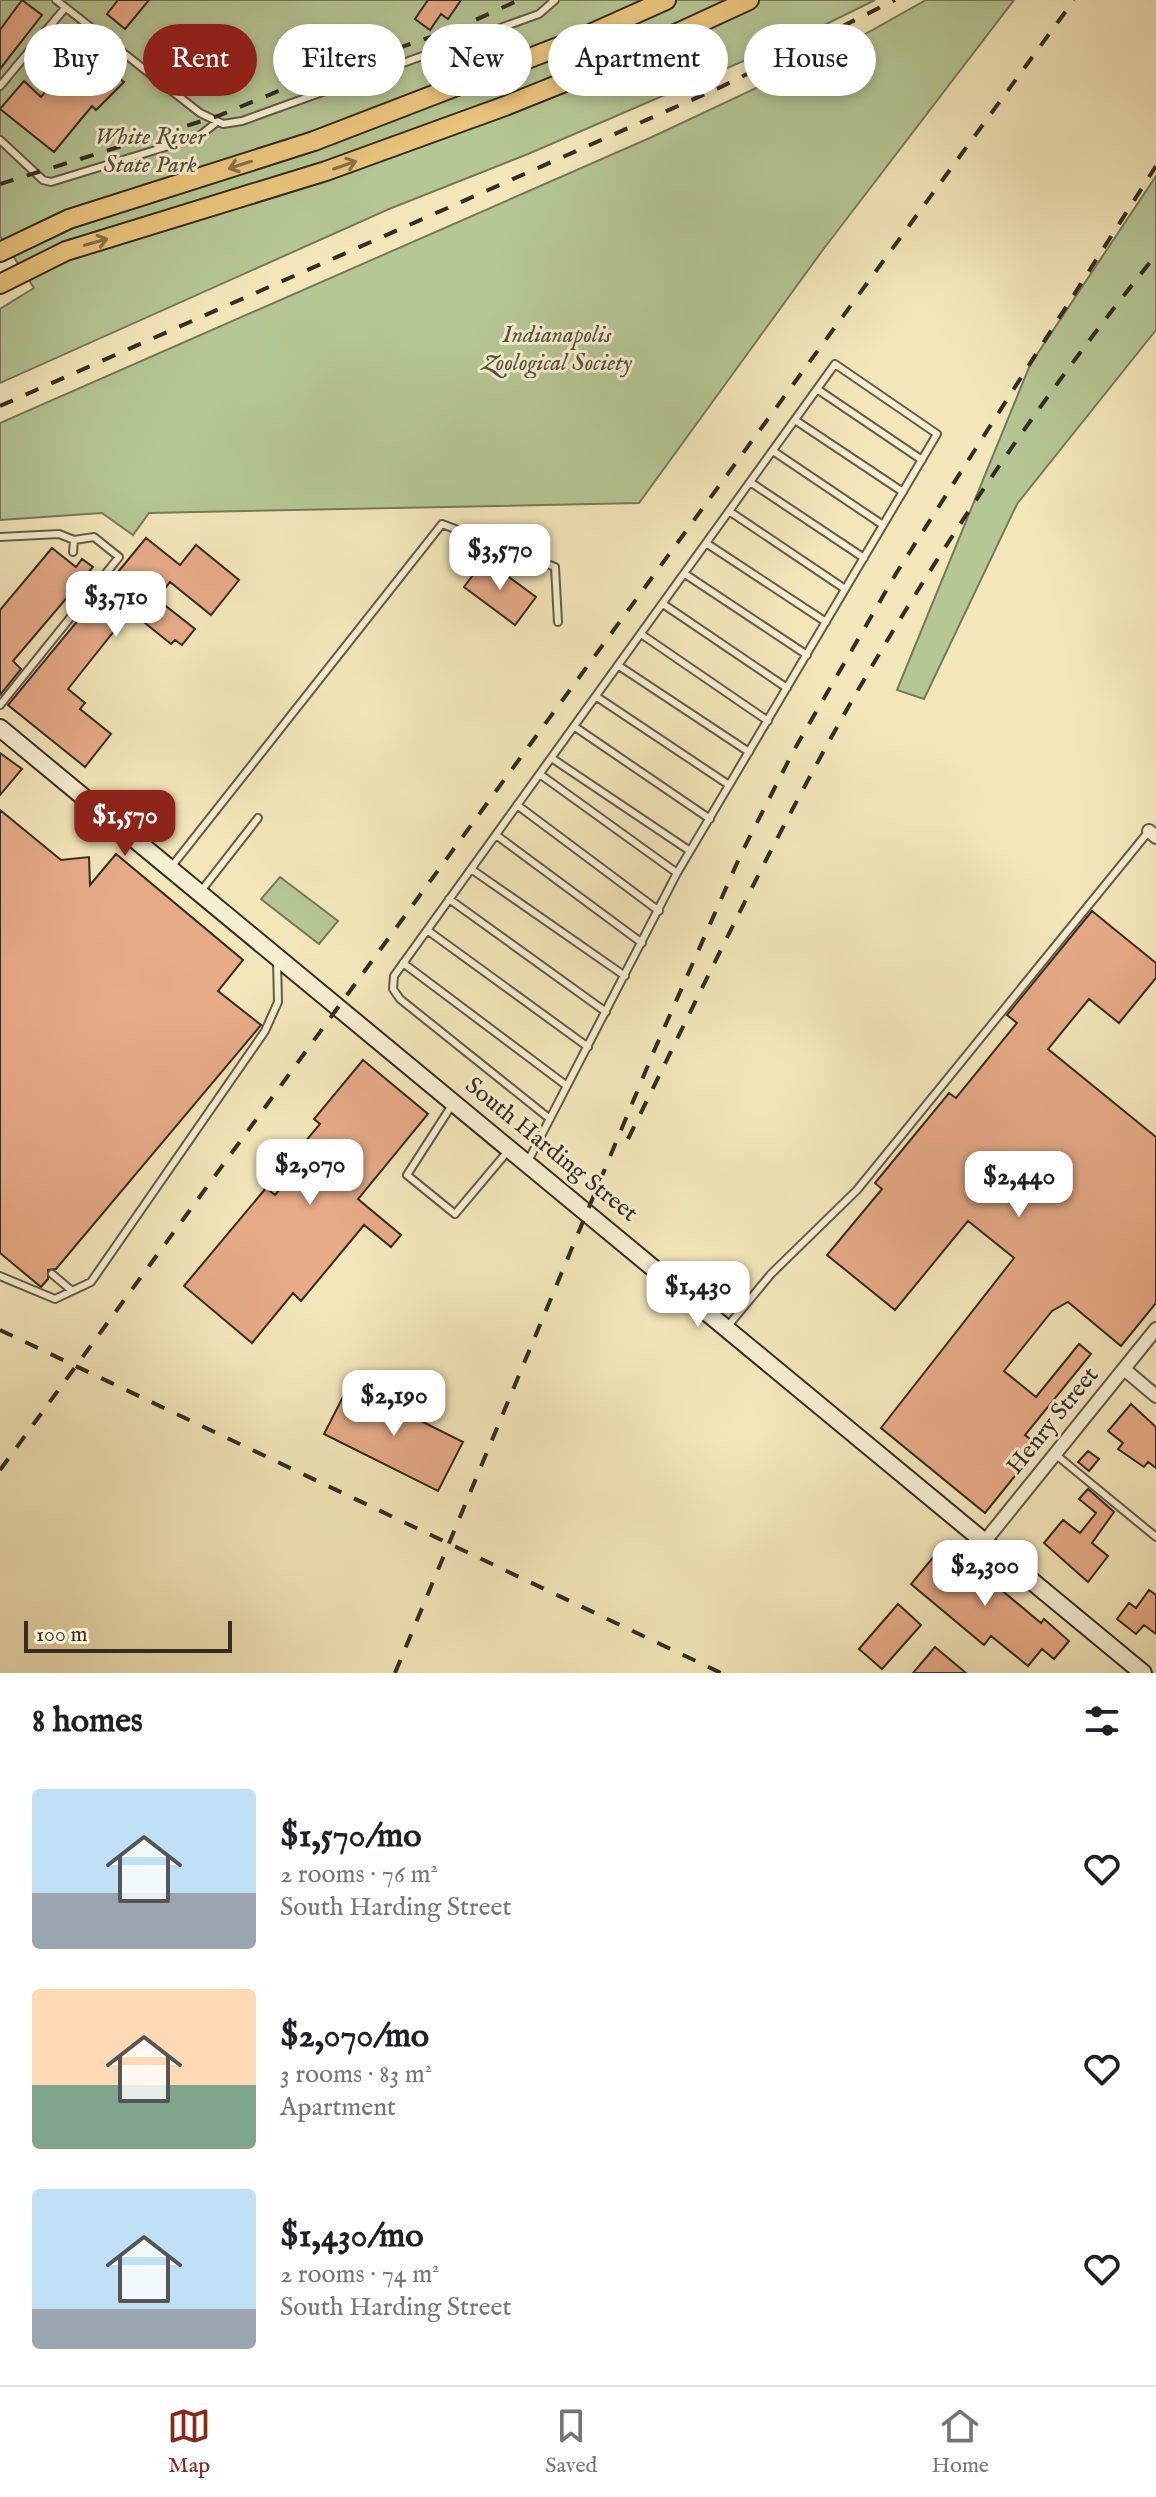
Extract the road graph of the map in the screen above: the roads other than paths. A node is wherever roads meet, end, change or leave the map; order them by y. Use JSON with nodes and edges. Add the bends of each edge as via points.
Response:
{"nodes":[{"id":1,"x":56,"y":0,"type":"edge"},
{"id":2,"x":555,"y":0,"type":"edge"},
{"id":3,"x":666,"y":0,"type":"edge"},
{"id":4,"x":749,"y":0,"type":"edge"},
{"id":5,"x":728,"y":4,"type":"edge"},
{"id":6,"x":65,"y":8,"type":"junction"},
{"id":7,"x":0,"y":86,"type":"edge"},
{"id":8,"x":217,"y":122,"type":"junction"},
{"id":9,"x":0,"y":140,"type":"edge"},
{"id":10,"x":0,"y":252,"type":"edge"},
{"id":11,"x":1,"y":283,"type":"edge"},
{"id":12,"x":817,"y":389,"type":"junction"},
{"id":13,"x":795,"y":420,"type":"junction"},
{"id":14,"x":773,"y":451,"type":"junction"},
{"id":15,"x":922,"y":460,"type":"junction"},
{"id":16,"x":750,"y":482,"type":"junction"},
{"id":17,"x":903,"y":492,"type":"junction"},
{"id":18,"x":729,"y":511,"type":"junction"},
{"id":19,"x":883,"y":525,"type":"junction"},
{"id":20,"x":0,"y":537,"type":"edge"},
{"id":21,"x":74,"y":540,"type":"junction"},
{"id":22,"x":706,"y":543,"type":"junction"},
{"id":23,"x":73,"y":552,"type":"dead end"},
{"id":24,"x":864,"y":558,"type":"junction"},
{"id":25,"x":685,"y":574,"type":"junction"},
{"id":26,"x":845,"y":589,"type":"junction"},
{"id":27,"x":663,"y":604,"type":"junction"},
{"id":28,"x":558,"y":622,"type":"dead end"},
{"id":29,"x":826,"y":622,"type":"junction"},
{"id":30,"x":641,"y":634,"type":"junction"},
{"id":31,"x":807,"y":655,"type":"junction"},
{"id":32,"x":619,"y":666,"type":"junction"},
{"id":33,"x":787,"y":688,"type":"junction"},
{"id":34,"x":597,"y":697,"type":"junction"},
{"id":35,"x":0,"y":705,"type":"edge"},
{"id":36,"x":768,"y":721,"type":"junction"},
{"id":37,"x":575,"y":727,"type":"junction"},
{"id":38,"x":0,"y":728,"type":"edge"},
{"id":39,"x":749,"y":752,"type":"junction"},
{"id":40,"x":553,"y":759,"type":"junction"},
{"id":41,"x":541,"y":775,"type":"junction"},
{"id":42,"x":729,"y":785,"type":"junction"},
{"id":43,"x":517,"y":805,"type":"junction"},
{"id":44,"x":258,"y":818,"type":"dead end"},
{"id":45,"x":710,"y":819,"type":"junction"},
{"id":46,"x":1153,"y":834,"type":"edge"},
{"id":47,"x":496,"y":835,"type":"junction"},
{"id":48,"x":690,"y":851,"type":"junction"},
{"id":49,"x":170,"y":869,"type":"junction"},
{"id":50,"x":471,"y":869,"type":"junction"},
{"id":51,"x":677,"y":873,"type":"junction"},
{"id":52,"x":199,"y":893,"type":"junction"},
{"id":53,"x":449,"y":899,"type":"junction"},
{"id":54,"x":659,"y":911,"type":"junction"},
{"id":55,"x":427,"y":930,"type":"junction"},
{"id":56,"x":642,"y":943,"type":"junction"},
{"id":57,"x":276,"y":956,"type":"junction"},
{"id":58,"x":403,"y":963,"type":"junction"},
{"id":59,"x":625,"y":976,"type":"junction"},
{"id":60,"x":606,"y":1012,"type":"junction"},
{"id":61,"x":588,"y":1047,"type":"junction"},
{"id":62,"x":567,"y":1086,"type":"junction"},
{"id":63,"x":454,"y":1102,"type":"junction"},
{"id":64,"x":550,"y":1119,"type":"junction"},
{"id":65,"x":510,"y":1149,"type":"junction"},
{"id":66,"x":527,"y":1163,"type":"junction"},
{"id":67,"x":52,"y":1274,"type":"dead end"},
{"id":68,"x":0,"y":1276,"type":"edge"},
{"id":69,"x":71,"y":1290,"type":"junction"},
{"id":70,"x":727,"y":1327,"type":"junction"},
{"id":71,"x":1156,"y":1329,"type":"edge"},
{"id":72,"x":1124,"y":1369,"type":"junction"},
{"id":73,"x":1156,"y":1396,"type":"edge"},
{"id":74,"x":1055,"y":1454,"type":"junction"},
{"id":75,"x":1156,"y":1537,"type":"edge"},
{"id":76,"x":985,"y":1541,"type":"junction"},
{"id":77,"x":1143,"y":1673,"type":"edge"}],
"edges":[{"from":1,"to":6,"type":"lane"},
{"from":2,"to":8,"type":"lane","via":[[539,14],[242,121]]},
{"from":3,"to":10,"type":"main road","one_way":true,"via":[[465,84],[314,141],[69,219]]},
{"from":4,"to":5,"type":"main road"},
{"from":11,"to":5,"type":"main road","one_way":true,"via":[[66,251],[326,171],[505,106]]},
{"from":6,"to":7,"type":"lane"},
{"from":6,"to":8,"type":"lane"},
{"from":8,"to":9,"type":"lane","via":[[198,137],[51,182]]},
{"from":12,"to":13,"type":"lane"},
{"from":12,"to":15,"type":"lane"},
{"from":12,"to":15,"type":"lane","via":[[835,364],[937,434]]},
{"from":13,"to":14,"type":"lane"},
{"from":13,"to":17,"type":"lane"},
{"from":14,"to":16,"type":"lane"},
{"from":14,"to":19,"type":"lane"},
{"from":15,"to":17,"type":"lane"},
{"from":16,"to":18,"type":"lane"},
{"from":16,"to":24,"type":"lane"},
{"from":17,"to":19,"type":"lane"},
{"from":18,"to":22,"type":"lane"},
{"from":18,"to":26,"type":"lane"},
{"from":19,"to":24,"type":"lane"},
{"from":20,"to":21,"type":"lane","via":[[59,534]]},
{"from":21,"to":23,"type":"lane"},
{"from":21,"to":35,"type":"lane","via":[[94,537],[119,557]]},
{"from":22,"to":25,"type":"lane"},
{"from":22,"to":29,"type":"lane"},
{"from":24,"to":26,"type":"lane"},
{"from":25,"to":27,"type":"lane"},
{"from":25,"to":31,"type":"lane"},
{"from":26,"to":29,"type":"lane"},
{"from":27,"to":30,"type":"lane"},
{"from":27,"to":33,"type":"lane"},
{"from":28,"to":49,"type":"lane","via":[[555,567],[442,524]]},
{"from":29,"to":31,"type":"lane"},
{"from":30,"to":32,"type":"lane"},
{"from":30,"to":36,"type":"lane"},
{"from":31,"to":33,"type":"lane"},
{"from":32,"to":34,"type":"lane"},
{"from":32,"to":39,"type":"lane"},
{"from":33,"to":36,"type":"lane"},
{"from":34,"to":37,"type":"lane"},
{"from":34,"to":42,"type":"lane"},
{"from":36,"to":39,"type":"lane"},
{"from":37,"to":40,"type":"lane"},
{"from":37,"to":45,"type":"lane"},
{"from":38,"to":49,"type":"street","name":"South Harding Street"},
{"from":39,"to":42,"type":"lane"},
{"from":40,"to":41,"type":"lane"},
{"from":40,"to":48,"type":"lane"},
{"from":41,"to":43,"type":"lane"},
{"from":41,"to":51,"type":"lane"},
{"from":42,"to":45,"type":"lane"},
{"from":43,"to":47,"type":"lane"},
{"from":43,"to":54,"type":"lane"},
{"from":44,"to":52,"type":"lane"},
{"from":45,"to":48,"type":"lane"},
{"from":46,"to":70,"type":"lane","via":[[857,1190],[771,1274]]},
{"from":47,"to":50,"type":"lane"},
{"from":47,"to":56,"type":"lane"},
{"from":48,"to":51,"type":"lane"},
{"from":49,"to":52,"type":"street","name":"South Harding Street"},
{"from":50,"to":53,"type":"lane"},
{"from":50,"to":59,"type":"lane"},
{"from":51,"to":54,"type":"lane"},
{"from":52,"to":57,"type":"street","name":"South Harding Street"},
{"from":53,"to":55,"type":"lane"},
{"from":53,"to":60,"type":"lane"},
{"from":54,"to":56,"type":"lane"},
{"from":55,"to":58,"type":"lane"},
{"from":55,"to":61,"type":"lane"},
{"from":56,"to":59,"type":"lane"},
{"from":57,"to":63,"type":"street","name":"South Harding Street"},
{"from":57,"to":69,"type":"lane","via":[[278,1002],[265,1031],[91,1282]]},
{"from":58,"to":62,"type":"lane"},
{"from":58,"to":64,"type":"lane","via":[[394,976],[393,989],[400,999]]},
{"from":59,"to":60,"type":"lane"},
{"from":60,"to":61,"type":"lane"},
{"from":61,"to":62,"type":"lane"},
{"from":62,"to":64,"type":"lane"},
{"from":63,"to":65,"type":"street","name":"South Harding Street"},
{"from":63,"to":65,"type":"lane","via":[[407,1175],[455,1214]]},
{"from":64,"to":66,"type":"lane"},
{"from":65,"to":66,"type":"street","name":"South Harding Street"},
{"from":66,"to":70,"type":"street","name":"South Harding Street"},
{"from":67,"to":69,"type":"lane"},
{"from":68,"to":69,"type":"lane","via":[[55,1299]]},
{"from":70,"to":76,"type":"street","name":"South Harding Street"},
{"from":71,"to":72,"type":"street","name":"Henry Street"},
{"from":72,"to":73,"type":"street"},
{"from":72,"to":74,"type":"street","name":"Henry Street"},
{"from":74,"to":75,"type":"lane"},
{"from":74,"to":76,"type":"street","name":"Henry Street"},
{"from":76,"to":77,"type":"street","name":"South Harding Street"}]}
